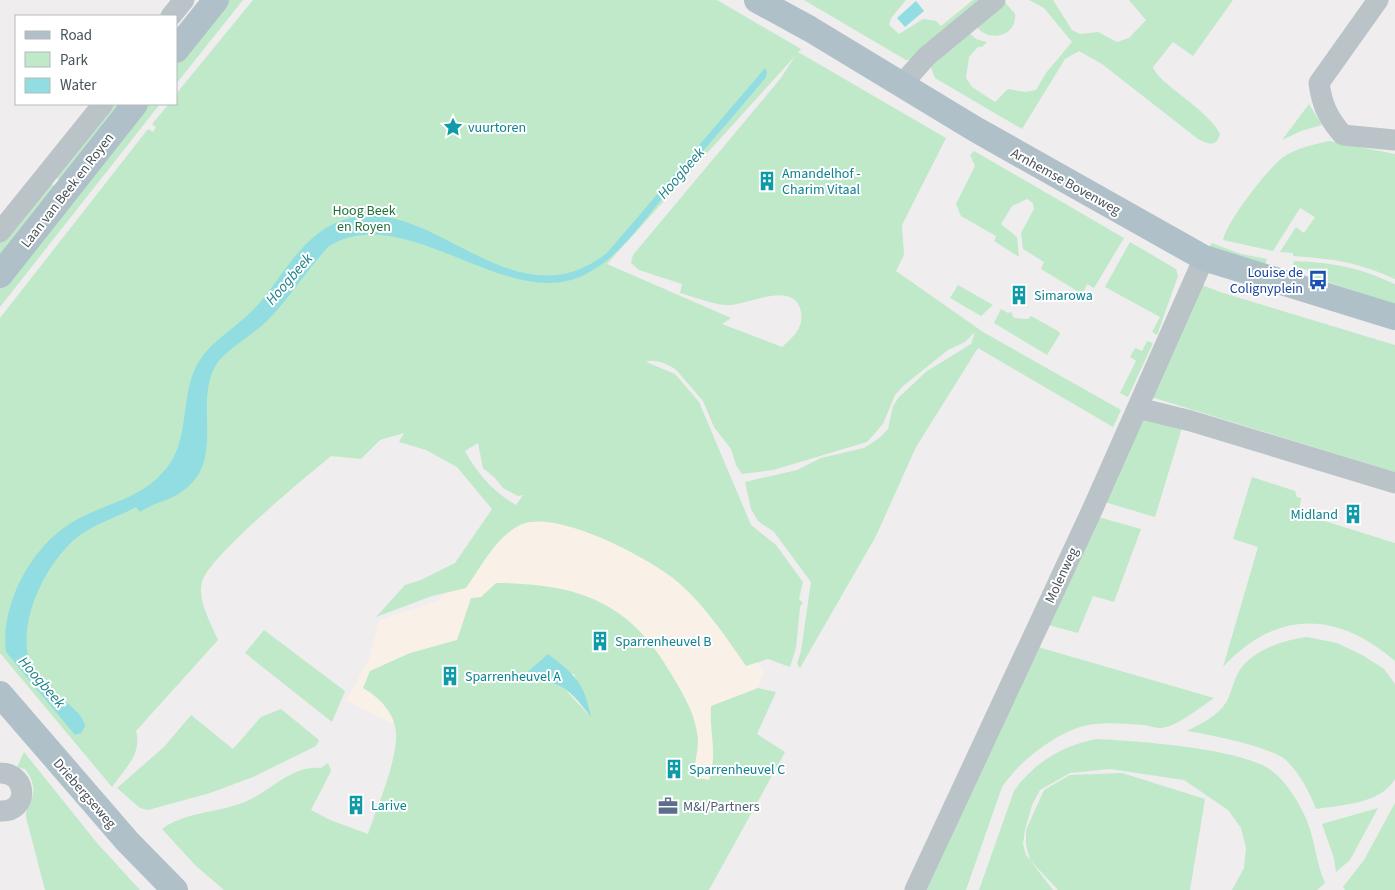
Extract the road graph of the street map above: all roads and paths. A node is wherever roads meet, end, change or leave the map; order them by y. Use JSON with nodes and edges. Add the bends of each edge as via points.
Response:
{"nodes":[{"id":1,"x":184,"y":0,"type":"edge"},
{"id":2,"x":216,"y":0,"type":"edge"},
{"id":3,"x":757,"y":0,"type":"edge"},
{"id":4,"x":995,"y":0,"type":"edge"},
{"id":5,"x":1378,"y":0,"type":"edge"},
{"id":6,"x":172,"y":15,"type":"edge"},
{"id":7,"x":178,"y":48,"type":"edge"},
{"id":8,"x":902,"y":84,"type":"junction"},
{"id":9,"x":102,"y":105,"type":"edge"},
{"id":10,"x":133,"y":105,"type":"edge"},
{"id":11,"x":1395,"y":140,"type":"edge"},
{"id":12,"x":0,"y":232,"type":"edge"},
{"id":13,"x":1204,"y":258,"type":"junction"},
{"id":14,"x":0,"y":276,"type":"edge"},
{"id":15,"x":1395,"y":317,"type":"edge"},
{"id":16,"x":1138,"y":408,"type":"junction"},
{"id":17,"x":1395,"y":483,"type":"edge"},
{"id":18,"x":0,"y":694,"type":"edge"},
{"id":19,"x":0,"y":773,"type":"edge"},
{"id":20,"x":0,"y":811,"type":"edge"},
{"id":21,"x":175,"y":890,"type":"edge"},
{"id":22,"x":915,"y":890,"type":"edge"}],
"edges":[{"from":1,"to":6,"type":"street"},
{"from":2,"to":7,"type":"main road"},
{"from":3,"to":8,"type":"main road","name":"Arnhemse Bovenweg"},
{"from":4,"to":8,"type":"street","via":[[927,56]]},
{"from":5,"to":11,"type":"street","via":[[1319,83],[1322,104],[1330,121],[1343,135]]},
{"from":8,"to":13,"type":"main road","name":"Arnhemse Bovenweg","via":[[975,129]]},
{"from":9,"to":12,"type":"street","name":"Laan van Beek en Royen"},
{"from":10,"to":14,"type":"main road","name":"Laan van Beek en Royen"},
{"from":13,"to":15,"type":"main road","name":"Arnhemse Bovenweg"},
{"from":13,"to":16,"type":"street","name":"Molenweg"},
{"from":16,"to":17,"type":"street"},
{"from":16,"to":22,"type":"street","name":"Molenweg"},
{"from":18,"to":21,"type":"main road","name":"Driebergseweg","via":[[127,841]]},
{"from":19,"to":20,"type":"street","via":[[18,780],[23,792],[19,804]]}]}
